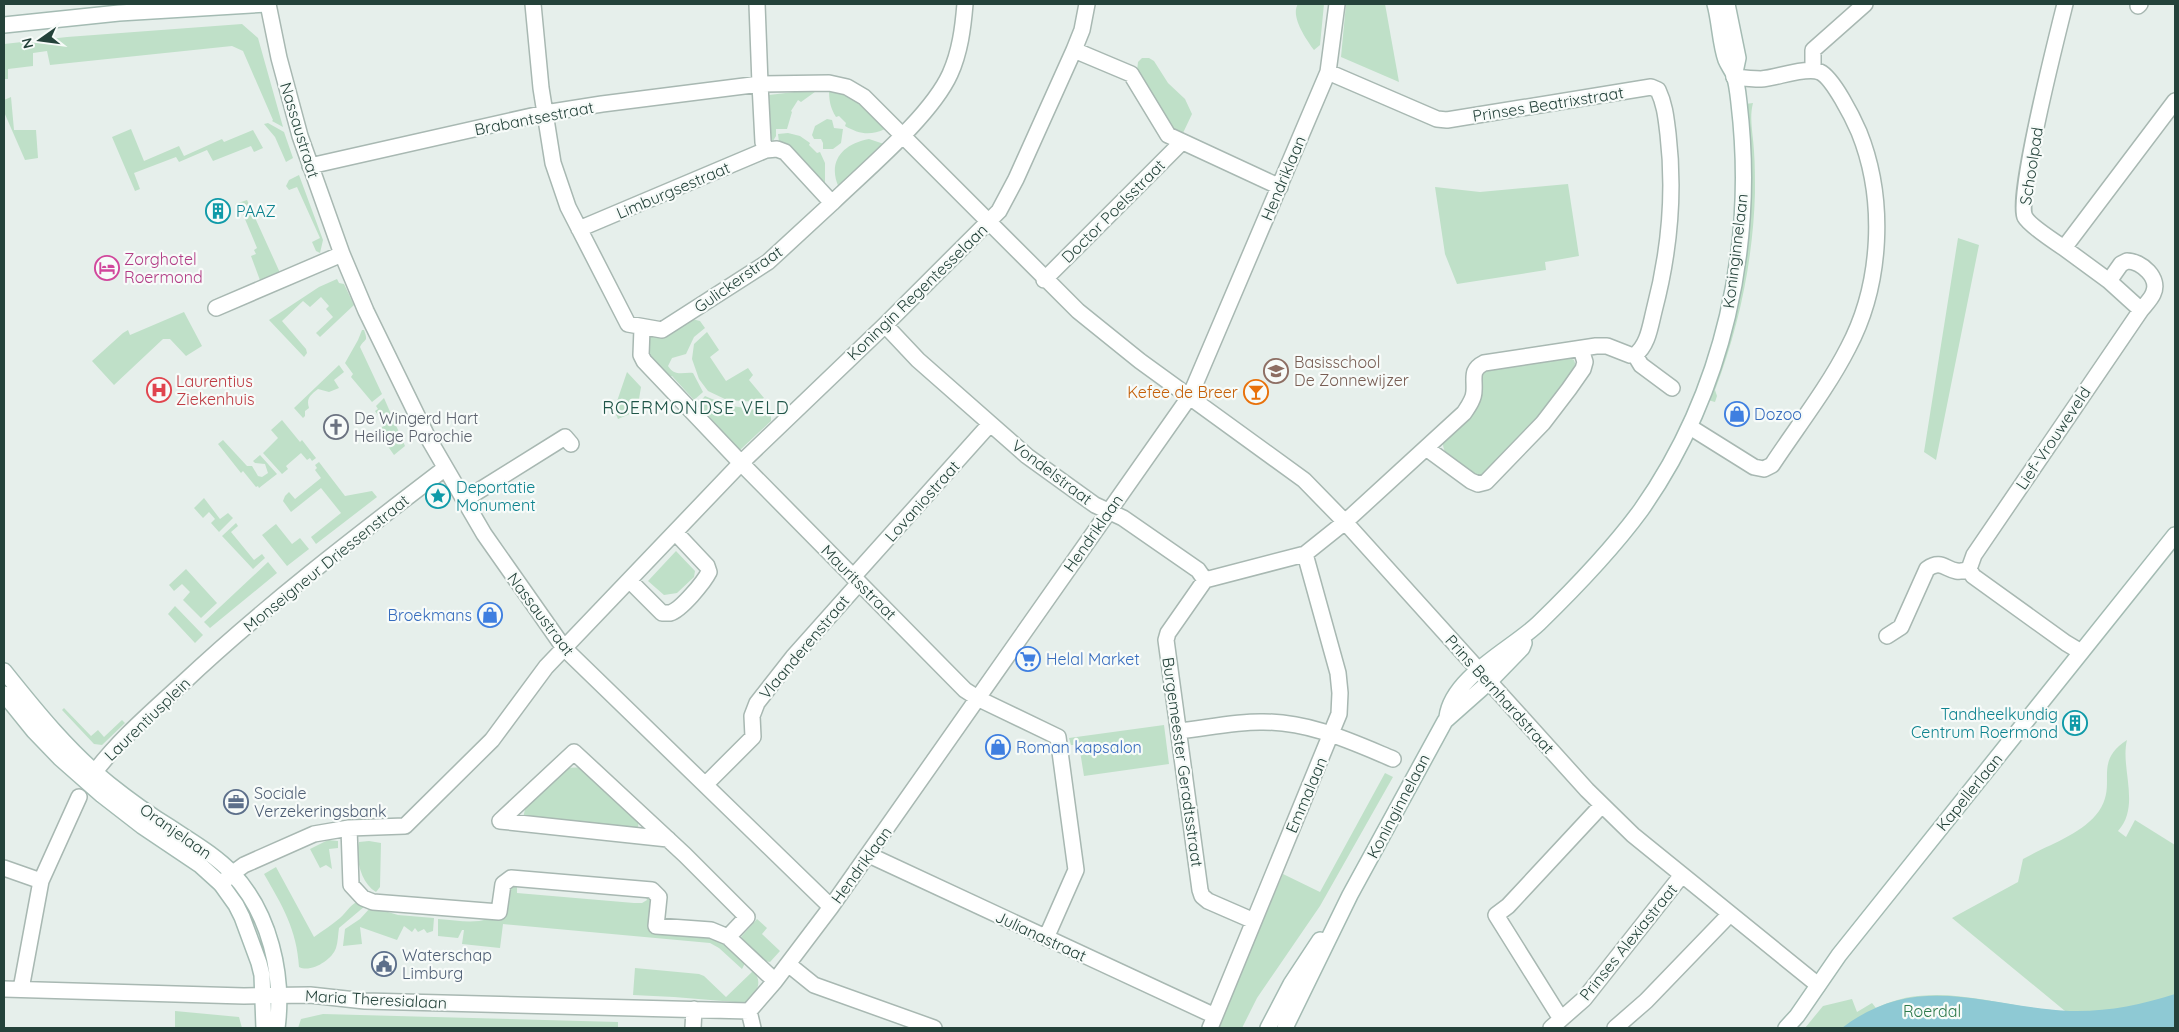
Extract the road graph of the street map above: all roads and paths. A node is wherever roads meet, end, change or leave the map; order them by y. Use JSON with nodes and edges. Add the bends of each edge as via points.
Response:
{"nodes":[{"id":1,"x":268,"y":4,"type":"edge"},
{"id":2,"x":533,"y":4,"type":"edge"},
{"id":3,"x":757,"y":4,"type":"edge"},
{"id":4,"x":966,"y":4,"type":"edge"},
{"id":5,"x":1087,"y":4,"type":"edge"},
{"id":6,"x":1337,"y":4,"type":"edge"},
{"id":7,"x":1715,"y":4,"type":"edge"},
{"id":8,"x":1727,"y":4,"type":"edge"},
{"id":9,"x":1865,"y":4,"type":"edge"},
{"id":10,"x":2066,"y":4,"type":"edge"},
{"id":11,"x":4,"y":24,"type":"edge"},
{"id":12,"x":1074,"y":50,"type":"junction"},
{"id":13,"x":1813,"y":70,"type":"junction"},
{"id":14,"x":1328,"y":72,"type":"junction"},
{"id":15,"x":1734,"y":77,"type":"junction"},
{"id":16,"x":760,"y":84,"type":"junction"},
{"id":17,"x":2175,"y":101,"type":"edge"},
{"id":18,"x":545,"y":113,"type":"junction"},
{"id":19,"x":902,"y":135,"type":"junction"},
{"id":20,"x":1181,"y":142,"type":"junction"},
{"id":21,"x":766,"y":150,"type":"junction"},
{"id":22,"x":310,"y":166,"type":"junction"},
{"id":23,"x":1280,"y":187,"type":"junction"},
{"id":24,"x":832,"y":203,"type":"junction"},
{"id":25,"x":988,"y":223,"type":"junction"},
{"id":26,"x":579,"y":229,"type":"junction"},
{"id":27,"x":2064,"y":248,"type":"junction"},
{"id":28,"x":342,"y":254,"type":"junction"},
{"id":29,"x":1044,"y":280,"type":"junction"},
{"id":30,"x":2109,"y":280,"type":"junction"},
{"id":31,"x":216,"y":308,"type":"dead end"},
{"id":32,"x":2141,"y":310,"type":"junction"},
{"id":33,"x":885,"y":324,"type":"junction"},
{"id":34,"x":642,"y":328,"type":"junction"},
{"id":35,"x":1581,"y":349,"type":"junction"},
{"id":36,"x":1635,"y":355,"type":"junction"},
{"id":37,"x":1672,"y":388,"type":"dead end"},
{"id":38,"x":1190,"y":396,"type":"junction"},
{"id":39,"x":990,"y":424,"type":"junction"},
{"id":40,"x":1690,"y":427,"type":"junction"},
{"id":41,"x":571,"y":444,"type":"dead end"},
{"id":42,"x":1426,"y":448,"type":"junction"},
{"id":43,"x":741,"y":462,"type":"junction"},
{"id":44,"x":444,"y":468,"type":"junction"},
{"id":45,"x":464,"y":500,"type":"junction"},
{"id":46,"x":1108,"y":510,"type":"junction"},
{"id":47,"x":1345,"y":522,"type":"junction"},
{"id":48,"x":675,"y":532,"type":"junction"},
{"id":49,"x":2175,"y":535,"type":"edge"},
{"id":50,"x":1305,"y":554,"type":"junction"},
{"id":51,"x":1970,"y":569,"type":"junction"},
{"id":52,"x":629,"y":580,"type":"junction"},
{"id":53,"x":856,"y":580,"type":"junction"},
{"id":54,"x":1205,"y":580,"type":"junction"},
{"id":55,"x":1888,"y":636,"type":"dead end"},
{"id":56,"x":564,"y":648,"type":"junction"},
{"id":57,"x":2081,"y":652,"type":"junction"},
{"id":58,"x":209,"y":659,"type":"joint"},
{"id":59,"x":4,"y":671,"type":"edge"},
{"id":60,"x":1484,"y":676,"type":"junction"},
{"id":61,"x":4,"y":694,"type":"edge"},
{"id":62,"x":979,"y":699,"type":"junction"},
{"id":63,"x":1180,"y":731,"type":"junction"},
{"id":64,"x":1332,"y":733,"type":"junction"},
{"id":65,"x":1393,"y":759,"type":"dead end"},
{"id":66,"x":91,"y":776,"type":"junction"},
{"id":67,"x":706,"y":784,"type":"junction"},
{"id":68,"x":79,"y":796,"type":"dead end"},
{"id":69,"x":1602,"y":805,"type":"junction"},
{"id":70,"x":349,"y":828,"type":"junction"},
{"id":71,"x":668,"y":839,"type":"junction"},
{"id":72,"x":869,"y":855,"type":"junction"},
{"id":73,"x":4,"y":868,"type":"edge"},
{"id":74,"x":232,"y":873,"type":"junction"},
{"id":75,"x":1682,"y":875,"type":"junction"},
{"id":76,"x":41,"y":881,"type":"junction"},
{"id":77,"x":221,"y":884,"type":"junction"},
{"id":78,"x":1350,"y":895,"type":"junction"},
{"id":79,"x":831,"y":907,"type":"junction"},
{"id":80,"x":1730,"y":914,"type":"junction"},
{"id":81,"x":1254,"y":921,"type":"junction"},
{"id":82,"x":728,"y":936,"type":"junction"},
{"id":83,"x":1046,"y":938,"type":"junction"},
{"id":84,"x":788,"y":964,"type":"junction"},
{"id":85,"x":775,"y":981,"type":"junction"},
{"id":86,"x":1818,"y":985,"type":"junction"},
{"id":87,"x":4,"y":989,"type":"edge"},
{"id":88,"x":20,"y":989,"type":"junction"},
{"id":89,"x":263,"y":995,"type":"junction"},
{"id":90,"x":279,"y":995,"type":"junction"},
{"id":91,"x":694,"y":1010,"type":"junction"},
{"id":92,"x":749,"y":1011,"type":"junction"},
{"id":93,"x":1212,"y":1022,"type":"edge"},
{"id":94,"x":1556,"y":1024,"type":"edge"},
{"id":95,"x":264,"y":1028,"type":"edge"},
{"id":96,"x":277,"y":1028,"type":"edge"},
{"id":97,"x":693,"y":1028,"type":"edge"},
{"id":98,"x":753,"y":1028,"type":"edge"},
{"id":99,"x":934,"y":1028,"type":"edge"},
{"id":100,"x":1268,"y":1028,"type":"edge"},
{"id":101,"x":1285,"y":1028,"type":"edge"},
{"id":102,"x":1615,"y":1028,"type":"edge"},
{"id":103,"x":1786,"y":1028,"type":"edge"}],
"edges":[{"from":1,"to":11,"type":"street"},
{"from":1,"to":22,"type":"street","name":"Nassaustraat","via":[[288,95]]},
{"from":2,"to":18,"type":"street"},
{"from":3,"to":16,"type":"street"},
{"from":4,"to":19,"type":"street","name":"Gulickerstraat","via":[[961,42],[950,75],[934,100]]},
{"from":5,"to":12,"type":"street","name":"Koningin Regentesselaan"},
{"from":6,"to":14,"type":"street","name":"Hendriklaan"},
{"from":7,"to":15,"type":"street","name":"Koninginnelaan","via":[[1726,60]]},
{"from":8,"to":15,"type":"street","name":"Koninginnelaan","via":[[1738,58]]},
{"from":9,"to":13,"type":"street","via":[[1812,50]]},
{"from":10,"to":27,"type":"street","name":"Schoolpad","via":[[2047,78],[2022,206],[2025,217]]},
{"from":12,"to":20,"type":"street","via":[[1131,74],[1168,135]]},
{"from":12,"to":25,"type":"street","name":"Koningin Regentesselaan","via":[[1016,179],[999,211]]},
{"from":13,"to":15,"type":"street","via":[[1761,79]]},
{"from":13,"to":40,"type":"street","via":[[1823,73],[1839,94],[1865,147],[1877,204],[1875,255],[1865,309],[1848,348],[1772,465],[1764,469],[1754,467]]},
{"from":14,"to":23,"type":"street","name":"Hendriklaan"},
{"from":14,"to":36,"type":"street","name":"Prinses Beatrixstraat","via":[[1437,119],[1447,120],[1651,87],[1658,90],[1664,104],[1670,156],[1669,236],[1662,282],[1650,326],[1643,349]]},
{"from":15,"to":40,"type":"street","name":"Koninginnelaan","via":[[1743,153],[1736,270],[1723,335],[1702,401]]},
{"from":16,"to":18,"type":"street","name":"Brabantsestraat"},
{"from":16,"to":19,"type":"street","name":"Brabantsestraat","via":[[829,83],[847,87],[864,97]]},
{"from":16,"to":21,"type":"street"},
{"from":17,"to":27,"type":"street"},
{"from":18,"to":22,"type":"street","name":"Brabantsestraat"},
{"from":18,"to":26,"type":"street","via":[[553,162]]},
{"from":19,"to":24,"type":"street","name":"Gulickerstraat"},
{"from":19,"to":25,"type":"street","name":"Brabantsestraat"},
{"from":20,"to":23,"type":"street"},
{"from":20,"to":29,"type":"street","name":"Doctor Poelsstraat"},
{"from":21,"to":24,"type":"street","via":[[785,152]]},
{"from":21,"to":26,"type":"street","name":"Limburgsestraat"},
{"from":22,"to":28,"type":"street","name":"Nassaustraat"},
{"from":23,"to":38,"type":"street","name":"Hendriklaan"},
{"from":24,"to":34,"type":"street","name":"Gulickerstraat","via":[[768,262],[662,330]]},
{"from":25,"to":29,"type":"street","name":"Prins Bernhardstraat"},
{"from":25,"to":33,"type":"street","name":"Koningin Regentesselaan"},
{"from":26,"to":34,"type":"street","via":[[628,324]]},
{"from":27,"to":30,"type":"street","name":"Schoolpad"},
{"from":28,"to":31,"type":"street"},
{"from":28,"to":44,"type":"street","name":"Nassaustraat","via":[[376,333]]},
{"from":29,"to":38,"type":"street","name":"Prins Bernhardstraat","via":[[1112,339]]},
{"from":30,"to":32,"type":"street"},
{"from":30,"to":32,"type":"street","name":"Lief-Vrouweveld","via":[[2127,261],[2134,261],[2150,272],[2154,292]]},
{"from":32,"to":51,"type":"street","name":"Lief-Vrouweveld","via":[[1974,554]]},
{"from":33,"to":39,"type":"street","name":"Vondelstraat","via":[[918,360]]},
{"from":33,"to":43,"type":"street","name":"Koningin Regentesselaan"},
{"from":34,"to":43,"type":"street","name":"Mauritsstraat","via":[[641,355],[644,361]]},
{"from":35,"to":36,"type":"street","via":[[1608,346],[1630,356]]},
{"from":35,"to":42,"type":"street","via":[[1484,363],[1477,367],[1470,405]]},
{"from":35,"to":42,"type":"street","via":[[1585,362],[1583,369],[1569,389],[1543,423],[1486,482],[1478,484],[1471,481]]},
{"from":36,"to":37,"type":"street","via":[[1642,365]]},
{"from":38,"to":46,"type":"street","name":"Hendriklaan"},
{"from":38,"to":47,"type":"street","name":"Prins Bernhardstraat","via":[[1304,480]]},
{"from":39,"to":46,"type":"street","name":"Vondelstraat","via":[[1027,456],[1095,505]]},
{"from":39,"to":53,"type":"street","name":"Lovaniostraat"},
{"from":40,"to":60,"type":"street","name":"Koninginnelaan","via":[[1660,481],[1616,541],[1581,582],[1529,632],[1522,648]]},
{"from":41,"to":45,"type":"street","via":[[565,437]]},
{"from":42,"to":47,"type":"street"},
{"from":43,"to":48,"type":"street","name":"Koningin Regentesselaan"},
{"from":43,"to":53,"type":"street","name":"Mauritsstraat"},
{"from":44,"to":45,"type":"street","name":"Nassaustraat"},
{"from":44,"to":58,"type":"street","name":"Monseigneur Driessenstraat","via":[[280,598]]},
{"from":45,"to":56,"type":"street","name":"Nassaustraat","via":[[505,566]]},
{"from":46,"to":54,"type":"street","name":"Vondelstraat","via":[[1198,570]]},
{"from":46,"to":62,"type":"street","name":"Hendriklaan"},
{"from":47,"to":50,"type":"street"},
{"from":47,"to":60,"type":"street","name":"Prins Bernhardstraat"},
{"from":48,"to":52,"type":"street","name":"Koningin Regentesselaan"},
{"from":48,"to":52,"type":"street","via":[[707,566],[709,572],[705,580],[670,613],[662,613]]},
{"from":49,"to":57,"type":"street","name":"Kapellerlaan"},
{"from":50,"to":54,"type":"street"},
{"from":50,"to":64,"type":"street","name":"Emmalaan","via":[[1338,673],[1339,714]]},
{"from":51,"to":55,"type":"street","via":[[1952,571],[1942,564],[1927,569],[1901,627]]},
{"from":51,"to":57,"type":"street","via":[[1973,576]]},
{"from":52,"to":56,"type":"street","name":"Koningin Regentesselaan"},
{"from":53,"to":62,"type":"street","name":"Mauritsstraat","via":[[965,690]]},
{"from":53,"to":67,"type":"street","name":"Vlaanderenstraat","via":[[757,703],[752,716],[753,736]]},
{"from":54,"to":63,"type":"street","name":"Burgemeester Geradtsstraat","via":[[1166,640]]},
{"from":56,"to":67,"type":"street","name":"Nassaustraat"},
{"from":56,"to":70,"type":"street","name":"Koningin Regentesselaan","via":[[492,740],[405,826]]},
{"from":57,"to":86,"type":"street","name":"Kapellerlaan"},
{"from":58,"to":66,"type":"street","name":"Laurentiusplein","via":[[105,758]]},
{"from":59,"to":66,"type":"street","name":"Oranjelaan"},
{"from":60,"to":69,"type":"street","name":"Prins Bernhardstraat"},
{"from":60,"to":78,"type":"street","name":"Koninginnelaan","via":[[1448,706],[1447,717]]},
{"from":61,"to":66,"type":"street","name":"Oranjelaan","via":[[60,758]]},
{"from":62,"to":72,"type":"street","name":"Hendriklaan"},
{"from":62,"to":83,"type":"street","name":"Mauritsstraat","via":[[1053,734],[1061,745],[1076,870]]},
{"from":63,"to":64,"type":"street","via":[[1260,722]]},
{"from":63,"to":81,"type":"street","name":"Burgemeester Geradtsstraat","via":[[1202,896]]},
{"from":64,"to":65,"type":"street"},
{"from":64,"to":81,"type":"street","name":"Emmalaan"},
{"from":66,"to":74,"type":"street","name":"Oranjelaan","via":[[110,784],[212,855]]},
{"from":66,"to":77,"type":"street","name":"Oranjelaan","via":[[112,804],[200,865]]},
{"from":67,"to":79,"type":"street","name":"Nassaustraat"},
{"from":68,"to":76,"type":"street"},
{"from":69,"to":75,"type":"street","name":"Prins Bernhardstraat"},
{"from":69,"to":94,"type":"street","via":[[1496,915]]},
{"from":70,"to":74,"type":"street","via":[[314,834]]},
{"from":70,"to":82,"type":"street","via":[[351,885],[363,898],[373,902],[499,912],[502,884],[510,878],[652,890],[659,897],[656,926],[711,930]]},
{"from":71,"to":71,"type":"street","via":[[574,752],[500,821],[520,823]]},
{"from":71,"to":82,"type":"street","via":[[747,917]]},
{"from":72,"to":79,"type":"street","name":"Hendriklaan"},
{"from":72,"to":83,"type":"street","name":"Julianastraat"},
{"from":73,"to":76,"type":"street"},
{"from":74,"to":77,"type":"street"},
{"from":74,"to":90,"type":"street","name":"Oranjelaan","via":[[254,902],[268,932]]},
{"from":75,"to":80,"type":"street","name":"Prins Bernhardstraat"},
{"from":75,"to":94,"type":"street","name":"Prinses Alexiastraat","via":[[1584,999]]},
{"from":76,"to":88,"type":"street"},
{"from":77,"to":89,"type":"street","name":"Oranjelaan","via":[[236,904],[249,933],[262,975]]},
{"from":78,"to":100,"type":"street","name":"Koninginnelaan","via":[[1291,984]]},
{"from":78,"to":101,"type":"street","name":"Koninginnelaan"},
{"from":79,"to":84,"type":"street","name":"Hendriklaan"},
{"from":80,"to":86,"type":"street","name":"Prins Bernhardstraat"},
{"from":80,"to":102,"type":"street","via":[[1646,1001]]},
{"from":81,"to":93,"type":"street","name":"Emmalaan"},
{"from":82,"to":85,"type":"street"},
{"from":83,"to":93,"type":"street","name":"Julianastraat"},
{"from":84,"to":85,"type":"street","name":"Hendriklaan"},
{"from":84,"to":99,"type":"street","via":[[814,984]]},
{"from":85,"to":92,"type":"street","name":"Hendriklaan"},
{"from":86,"to":103,"type":"street","name":"Kapellerlaan"},
{"from":87,"to":88,"type":"street","name":"Maria Theresialaan"},
{"from":88,"to":89,"type":"street","name":"Maria Theresialaan"},
{"from":89,"to":90,"type":"street","name":"Maria Theresialaan"},
{"from":89,"to":95,"type":"street","name":"Oranjelaan"},
{"from":90,"to":91,"type":"street","name":"Maria Theresialaan","via":[[375,1001]]},
{"from":90,"to":96,"type":"street","name":"Oranjelaan"},
{"from":91,"to":92,"type":"street","name":"Maria Theresialaan"},
{"from":91,"to":97,"type":"street"},
{"from":92,"to":98,"type":"street"}]}
